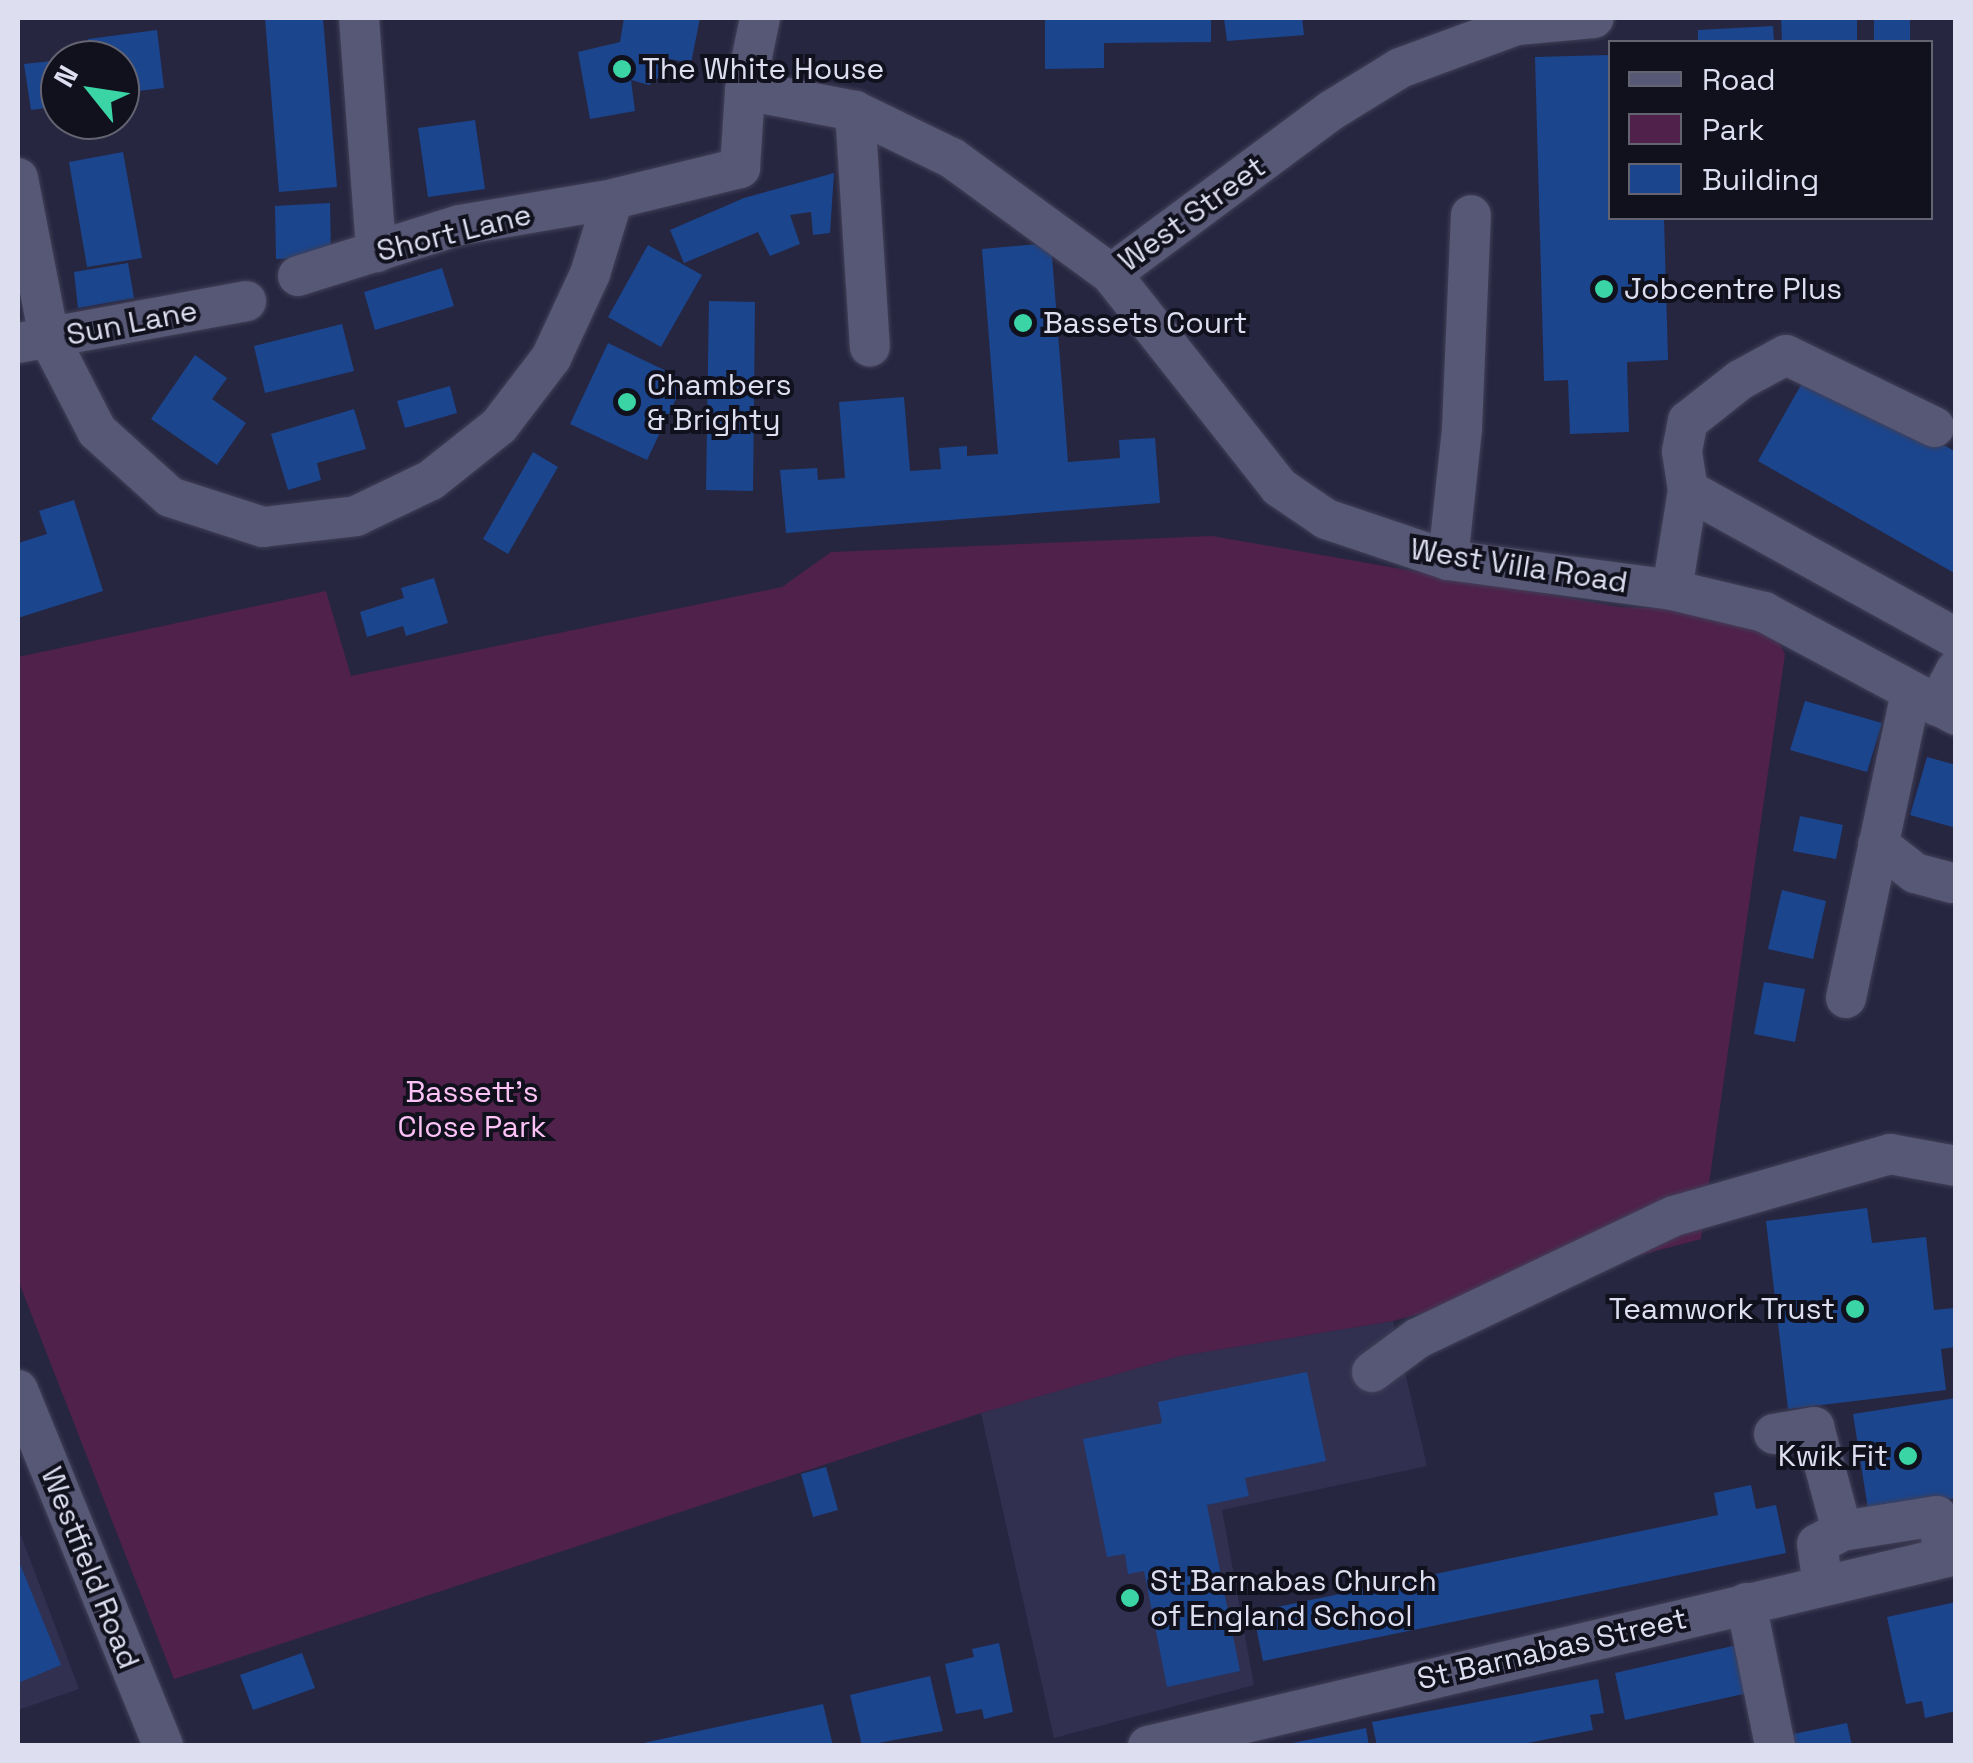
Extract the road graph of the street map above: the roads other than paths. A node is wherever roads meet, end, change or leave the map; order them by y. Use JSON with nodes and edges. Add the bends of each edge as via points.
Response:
{"nodes":[{"id":1,"x":358,"y":18,"type":"edge"},
{"id":2,"x":760,"y":18,"type":"edge"},
{"id":3,"x":1594,"y":18,"type":"edge"},
{"id":4,"x":745,"y":90,"type":"junction"},
{"id":5,"x":855,"y":111,"type":"junction"},
{"id":6,"x":18,"y":178,"type":"edge"},
{"id":7,"x":613,"y":199,"type":"junction"},
{"id":8,"x":1471,"y":216,"type":"dead end"},
{"id":9,"x":376,"y":252,"type":"junction"},
{"id":10,"x":1112,"y":274,"type":"junction"},
{"id":11,"x":298,"y":276,"type":"dead end"},
{"id":12,"x":246,"y":301,"type":"dead end"},
{"id":13,"x":33,"y":340,"type":"edge"},
{"id":14,"x":870,"y":347,"type":"dead end"},
{"id":15,"x":1934,"y":426,"type":"dead end"},
{"id":16,"x":1688,"y":490,"type":"junction"},
{"id":17,"x":1448,"y":560,"type":"junction"},
{"id":18,"x":1672,"y":590,"type":"junction"},
{"id":19,"x":1956,"y":638,"type":"edge"},
{"id":20,"x":1956,"y":670,"type":"edge"},
{"id":21,"x":1935,"y":704,"type":"edge"},
{"id":22,"x":1878,"y":844,"type":"junction"},
{"id":23,"x":1953,"y":884,"type":"edge"},
{"id":24,"x":1846,"y":998,"type":"dead end"},
{"id":25,"x":1956,"y":1166,"type":"edge"},
{"id":26,"x":1372,"y":1372,"type":"dead end"},
{"id":27,"x":18,"y":1390,"type":"edge"},
{"id":28,"x":1774,"y":1434,"type":"dead end"},
{"id":29,"x":1842,"y":1531,"type":"junction"},
{"id":30,"x":1950,"y":1556,"type":"edge"},
{"id":31,"x":1823,"y":1585,"type":"junction"},
{"id":32,"x":1746,"y":1603,"type":"junction"},
{"id":33,"x":162,"y":1746,"type":"edge"},
{"id":34,"x":1148,"y":1746,"type":"edge"},
{"id":35,"x":1775,"y":1746,"type":"edge"}],
"edges":[{"from":1,"to":9,"type":"street"},
{"from":2,"to":4,"type":"street"},
{"from":3,"to":10,"type":"street","name":"West Street","via":[[1517,25],[1400,68],[1332,110]]},
{"from":4,"to":5,"type":"street","name":"West Street"},
{"from":4,"to":7,"type":"street","name":"Short Lane","via":[[740,168]]},
{"from":5,"to":10,"type":"street","name":"West Street","via":[[952,158]]},
{"from":5,"to":14,"type":"street"},
{"from":6,"to":13,"type":"street"},
{"from":7,"to":9,"type":"street","name":"Short Lane","via":[[460,226]]},
{"from":7,"to":13,"type":"street","via":[[590,274],[551,358],[498,426],[431,480],[356,516],[263,527],[170,497],[97,431]]},
{"from":8,"to":17,"type":"street","via":[[1462,428]]},
{"from":9,"to":11,"type":"street","name":"Short Lane"},
{"from":10,"to":17,"type":"street","name":"West Villa Road","via":[[1279,487],[1326,519]]},
{"from":12,"to":13,"type":"street","name":"Sun Lane"},
{"from":15,"to":16,"type":"street","via":[[1786,355],[1740,380],[1688,422],[1682,451]]},
{"from":16,"to":18,"type":"street"},
{"from":16,"to":19,"type":"street"},
{"from":17,"to":18,"type":"street","name":"West Villa Road"},
{"from":18,"to":21,"type":"street","name":"West Villa Road","via":[[1764,612]]},
{"from":20,"to":21,"type":"street"},
{"from":21,"to":22,"type":"street"},
{"from":22,"to":23,"type":"street","via":[[1915,872]]},
{"from":22,"to":24,"type":"street"},
{"from":25,"to":26,"type":"street","via":[[1890,1154],[1674,1216],[1418,1338]]},
{"from":27,"to":33,"type":"street","name":"Westfield Road"},
{"from":28,"to":29,"type":"street","via":[[1814,1427]]},
{"from":29,"to":30,"type":"street","via":[[1937,1516]]},
{"from":29,"to":31,"type":"street","via":[[1817,1544]]},
{"from":30,"to":31,"type":"street","name":"St Barnabas Street"},
{"from":31,"to":32,"type":"street","name":"St Barnabas Street"},
{"from":32,"to":34,"type":"street","name":"St Barnabas Street"},
{"from":32,"to":35,"type":"street"}]}
